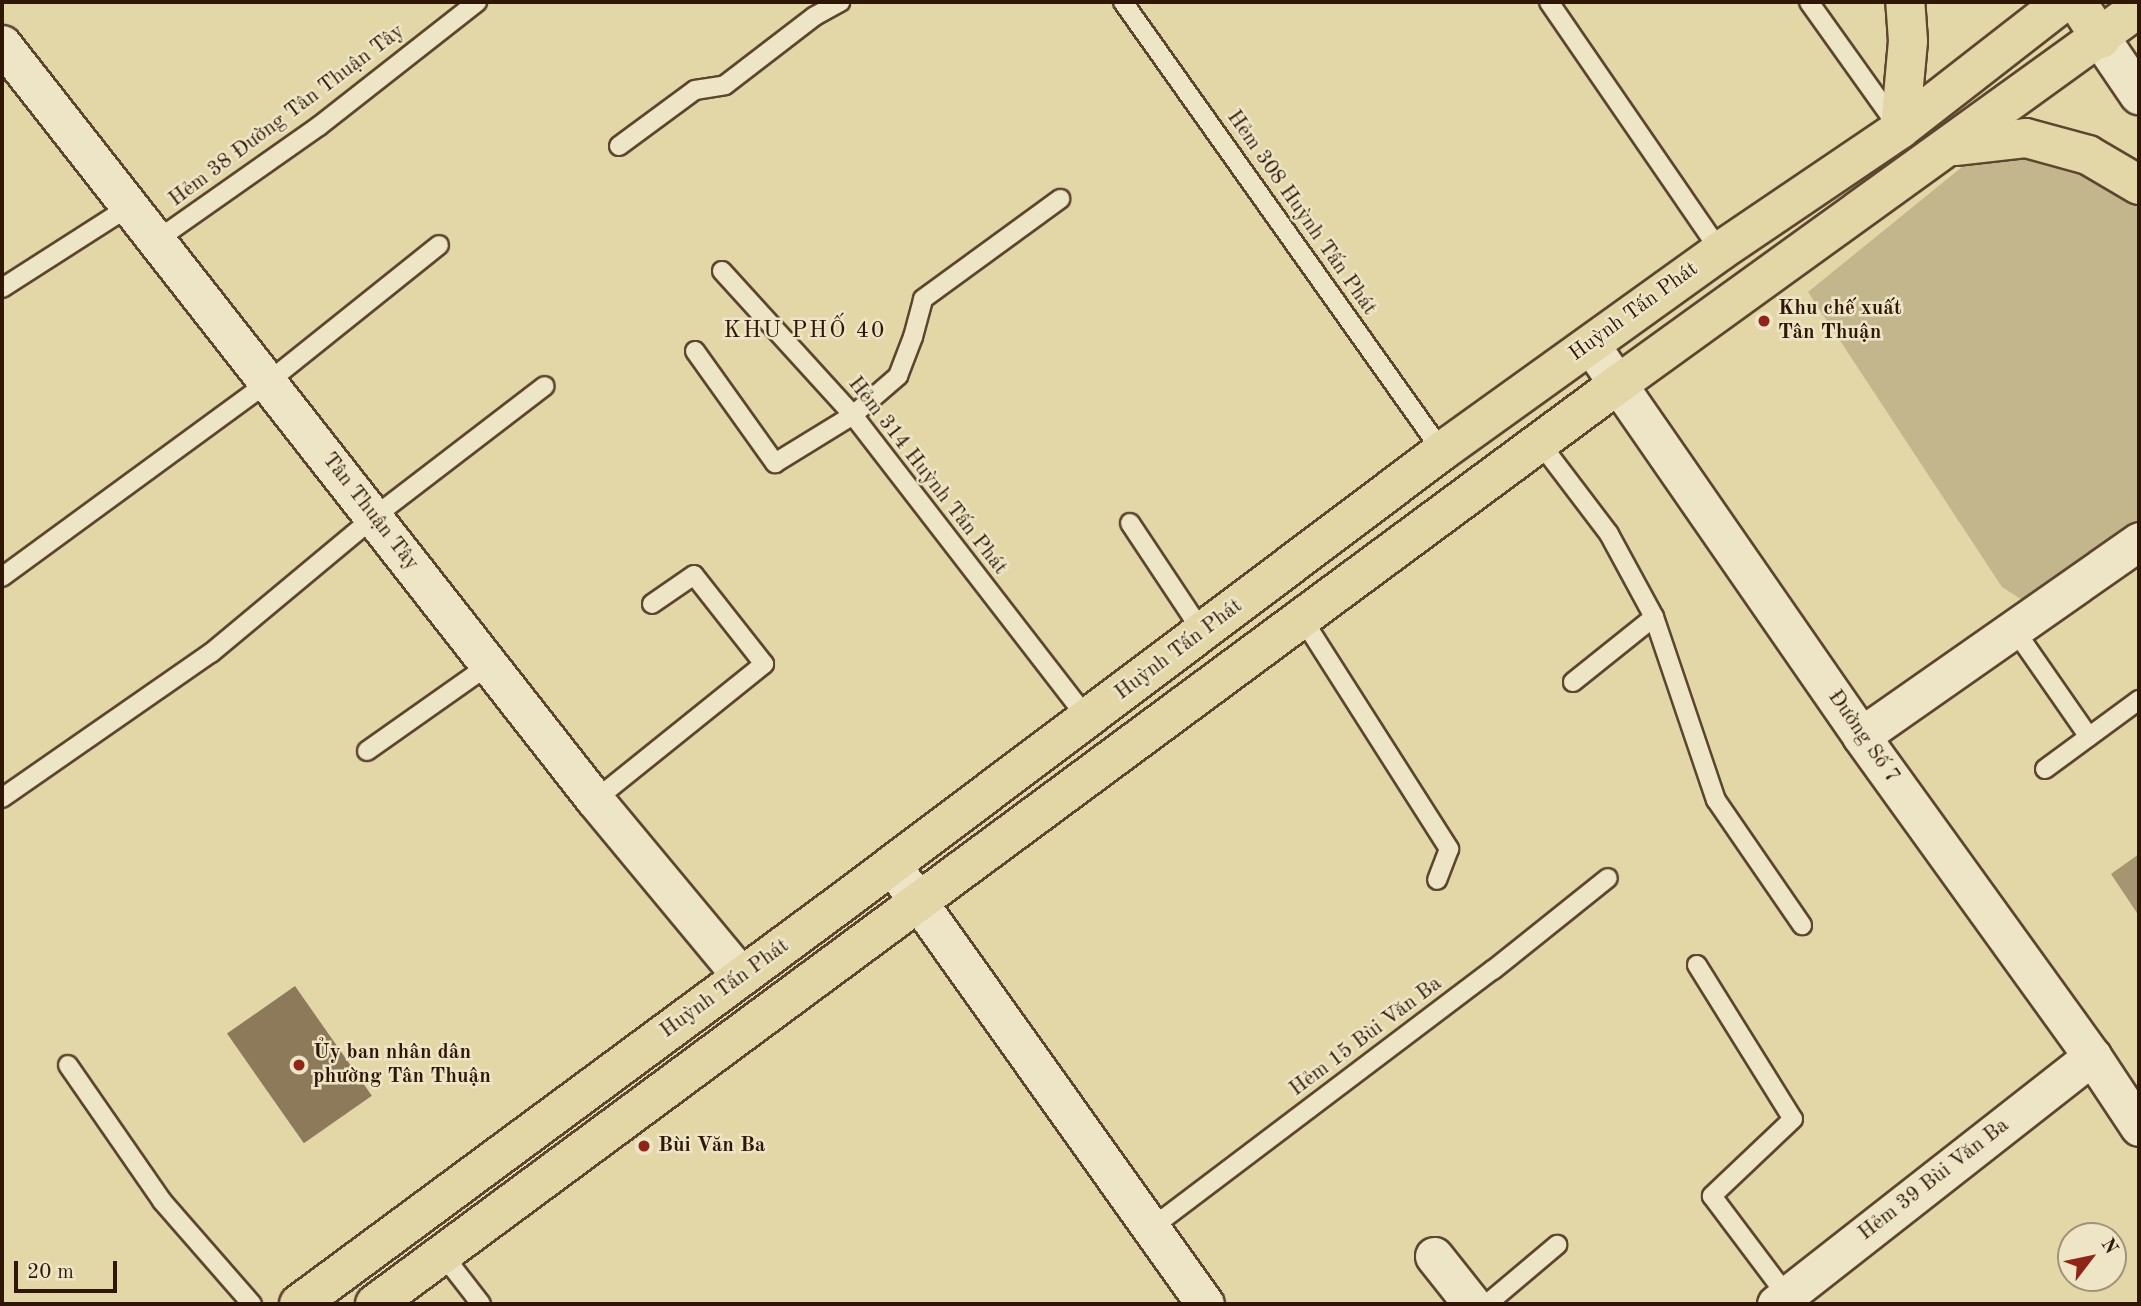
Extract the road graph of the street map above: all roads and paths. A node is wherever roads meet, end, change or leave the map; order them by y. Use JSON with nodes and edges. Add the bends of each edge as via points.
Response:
{"nodes":[{"id":1,"x":477,"y":2,"type":"edge"},
{"id":2,"x":840,"y":2,"type":"edge"},
{"id":3,"x":1123,"y":2,"type":"edge"},
{"id":4,"x":1549,"y":2,"type":"edge"},
{"id":5,"x":1809,"y":2,"type":"edge"},
{"id":6,"x":1905,"y":2,"type":"edge"},
{"id":7,"x":2077,"y":2,"type":"edge"},
{"id":8,"x":2043,"y":8,"type":"edge"},
{"id":9,"x":2139,"y":8,"type":"edge"},
{"id":10,"x":2101,"y":39,"type":"junction"},
{"id":11,"x":2,"y":44,"type":"edge"},
{"id":12,"x":2139,"y":95,"type":"edge"},
{"id":13,"x":1900,"y":130,"type":"junction"},
{"id":14,"x":619,"y":146,"type":"dead end"},
{"id":15,"x":1952,"y":146,"type":"junction"},
{"id":16,"x":2139,"y":186,"type":"edge"},
{"id":17,"x":1060,"y":199,"type":"dead end"},
{"id":18,"x":130,"y":206,"type":"junction"},
{"id":19,"x":157,"y":240,"type":"junction"},
{"id":20,"x":439,"y":245,"type":"dead end"},
{"id":21,"x":1720,"y":251,"type":"junction"},
{"id":22,"x":722,"y":271,"type":"dead end"},
{"id":23,"x":2,"y":288,"type":"edge"},
{"id":24,"x":1590,"y":344,"type":"junction"},
{"id":25,"x":695,"y":351,"type":"dead end"},
{"id":26,"x":268,"y":382,"type":"junction"},
{"id":27,"x":1617,"y":385,"type":"junction"},
{"id":28,"x":545,"y":386,"type":"dead end"},
{"id":29,"x":853,"y":415,"type":"junction"},
{"id":30,"x":1540,"y":443,"type":"junction"},
{"id":31,"x":1442,"y":451,"type":"junction"},
{"id":32,"x":374,"y":517,"type":"junction"},
{"id":33,"x":1130,"y":523,"type":"dead end"},
{"id":34,"x":2139,"y":541,"type":"edge"},
{"id":35,"x":2,"y":577,"type":"edge"},
{"id":36,"x":652,"y":604,"type":"dead end"},
{"id":37,"x":1654,"y":617,"type":"junction"},
{"id":38,"x":1302,"y":618,"type":"junction"},
{"id":39,"x":2014,"y":629,"type":"junction"},
{"id":40,"x":1203,"y":633,"type":"junction"},
{"id":41,"x":489,"y":665,"type":"junction"},
{"id":42,"x":1573,"y":682,"type":"dead end"},
{"id":43,"x":2139,"y":700,"type":"edge"},
{"id":44,"x":1087,"y":718,"type":"junction"},
{"id":45,"x":1861,"y":736,"type":"junction"},
{"id":46,"x":2089,"y":737,"type":"junction"},
{"id":47,"x":367,"y":751,"type":"dead end"},
{"id":48,"x":2045,"y":769,"type":"dead end"},
{"id":49,"x":2,"y":798,"type":"edge"},
{"id":50,"x":595,"y":800,"type":"junction"},
{"id":51,"x":892,"y":864,"type":"junction"},
{"id":52,"x":1608,"y":878,"type":"dead end"},
{"id":53,"x":1437,"y":880,"type":"dead end"},
{"id":54,"x":918,"y":901,"type":"junction"},
{"id":55,"x":1802,"y":925,"type":"dead end"},
{"id":56,"x":1697,"y":965,"type":"dead end"},
{"id":57,"x":741,"y":976,"type":"junction"},
{"id":58,"x":2092,"y":1056,"type":"junction"},
{"id":59,"x":68,"y":1065,"type":"dead end"},
{"id":60,"x":2139,"y":1127,"type":"edge"},
{"id":61,"x":1150,"y":1229,"type":"junction"},
{"id":62,"x":1557,"y":1245,"type":"dead end"},
{"id":63,"x":443,"y":1255,"type":"junction"},
{"id":64,"x":1434,"y":1256,"type":"dead end"},
{"id":65,"x":1782,"y":1300,"type":"edge"},
{"id":66,"x":252,"y":1304,"type":"edge"},
{"id":67,"x":299,"y":1304,"type":"edge"},
{"id":68,"x":375,"y":1304,"type":"edge"},
{"id":69,"x":481,"y":1304,"type":"edge"},
{"id":70,"x":1205,"y":1304,"type":"edge"},
{"id":71,"x":1472,"y":1304,"type":"edge"},
{"id":72,"x":1487,"y":1304,"type":"edge"}],
"edges":[{"from":1,"to":19,"type":"lane","name":"Hẻm 38 Đường Tân Thuận Tây","via":[[320,126]]},
{"from":2,"to":14,"type":"lane","via":[[725,86],[695,90]]},
{"from":3,"to":31,"type":"lane","name":"Hẻm 308 Huỳnh Tấn Phát"},
{"from":4,"to":21,"type":"lane"},
{"from":5,"to":13,"type":"lane"},
{"from":6,"to":13,"type":"main road","via":[[1908,41]]},
{"from":7,"to":10,"type":"main road"},
{"from":8,"to":10,"type":"main road"},
{"from":8,"to":13,"type":"main road","name":"Huỳnh Tấn Phát"},
{"from":9,"to":10,"type":"main road","name":"Huỳnh Tấn Phát"},
{"from":10,"to":12,"type":"street"},
{"from":10,"to":15,"type":"main road","name":"Huỳnh Tấn Phát"},
{"from":11,"to":18,"type":"street","name":"Tân Thuận Tây"},
{"from":13,"to":21,"type":"main road","name":"Huỳnh Tấn Phát"},
{"from":15,"to":16,"type":"main road","via":[[2026,138],[2088,155]]},
{"from":15,"to":27,"type":"main road","name":"Huỳnh Tấn Phát"},
{"from":17,"to":29,"type":"lane","via":[[923,299],[898,376]]},
{"from":18,"to":19,"type":"street","name":"Tân Thuận Tây"},
{"from":18,"to":23,"type":"lane"},
{"from":19,"to":26,"type":"street","name":"Tân Thuận Tây"},
{"from":20,"to":26,"type":"lane"},
{"from":21,"to":24,"type":"main road","name":"Huỳnh Tấn Phát"},
{"from":22,"to":29,"type":"lane","name":"Hẻm 314 Huỳnh Tấn Phát"},
{"from":24,"to":27,"type":"street","name":"Đường Số 7"},
{"from":24,"to":31,"type":"main road","name":"Huỳnh Tấn Phát"},
{"from":25,"to":29,"type":"lane","via":[[775,463]]},
{"from":26,"to":32,"type":"street","name":"Tân Thuận Tây"},
{"from":26,"to":35,"type":"lane"},
{"from":27,"to":30,"type":"main road","name":"Huỳnh Tấn Phát"},
{"from":27,"to":45,"type":"street","name":"Đường Số 7"},
{"from":28,"to":32,"type":"lane"},
{"from":29,"to":44,"type":"lane","name":"Hẻm 314 Huỳnh Tấn Phát"},
{"from":30,"to":37,"type":"lane","via":[[1609,534]]},
{"from":30,"to":38,"type":"main road","name":"Huỳnh Tấn Phát"},
{"from":31,"to":40,"type":"main road","name":"Huỳnh Tấn Phát"},
{"from":32,"to":41,"type":"street","name":"Tân Thuận Tây"},
{"from":32,"to":49,"type":"lane","via":[[211,653]]},
{"from":33,"to":40,"type":"lane"},
{"from":34,"to":39,"type":"street"},
{"from":36,"to":50,"type":"lane","via":[[694,575],[764,664]]},
{"from":37,"to":42,"type":"lane"},
{"from":37,"to":55,"type":"lane","via":[[1716,800]]},
{"from":38,"to":53,"type":"lane","via":[[1449,849]]},
{"from":38,"to":54,"type":"main road","name":"Huỳnh Tấn Phát"},
{"from":39,"to":45,"type":"street"},
{"from":39,"to":46,"type":"lane"},
{"from":40,"to":44,"type":"main road","name":"Huỳnh Tấn Phát"},
{"from":41,"to":47,"type":"lane"},
{"from":41,"to":50,"type":"street","name":"Tân Thuận Tây"},
{"from":43,"to":46,"type":"lane"},
{"from":44,"to":51,"type":"main road","name":"Huỳnh Tấn Phát"},
{"from":45,"to":58,"type":"street","name":"Đường Số 7"},
{"from":46,"to":48,"type":"lane"},
{"from":50,"to":57,"type":"street","name":"Tân Thuận Tây"},
{"from":51,"to":54,"type":"street"},
{"from":51,"to":57,"type":"main road","name":"Huỳnh Tấn Phát"},
{"from":52,"to":61,"type":"lane","name":"Hẻm 15 Bùi Văn Ba"},
{"from":54,"to":61,"type":"street"},
{"from":54,"to":63,"type":"main road","name":"Huỳnh Tấn Phát"},
{"from":56,"to":65,"type":"lane","via":[[1793,1119],[1712,1196]]},
{"from":57,"to":67,"type":"main road","name":"Huỳnh Tấn Phát"},
{"from":58,"to":60,"type":"street","name":"Đường Số 7"},
{"from":58,"to":65,"type":"street","name":"Hẻm 39 Bùi Văn Ba"},
{"from":59,"to":66,"type":"lane","via":[[162,1200]]},
{"from":61,"to":70,"type":"street"},
{"from":62,"to":72,"type":"lane"},
{"from":63,"to":68,"type":"main road","name":"Huỳnh Tấn Phát"},
{"from":63,"to":69,"type":"lane"},
{"from":64,"to":71,"type":"street"}]}
